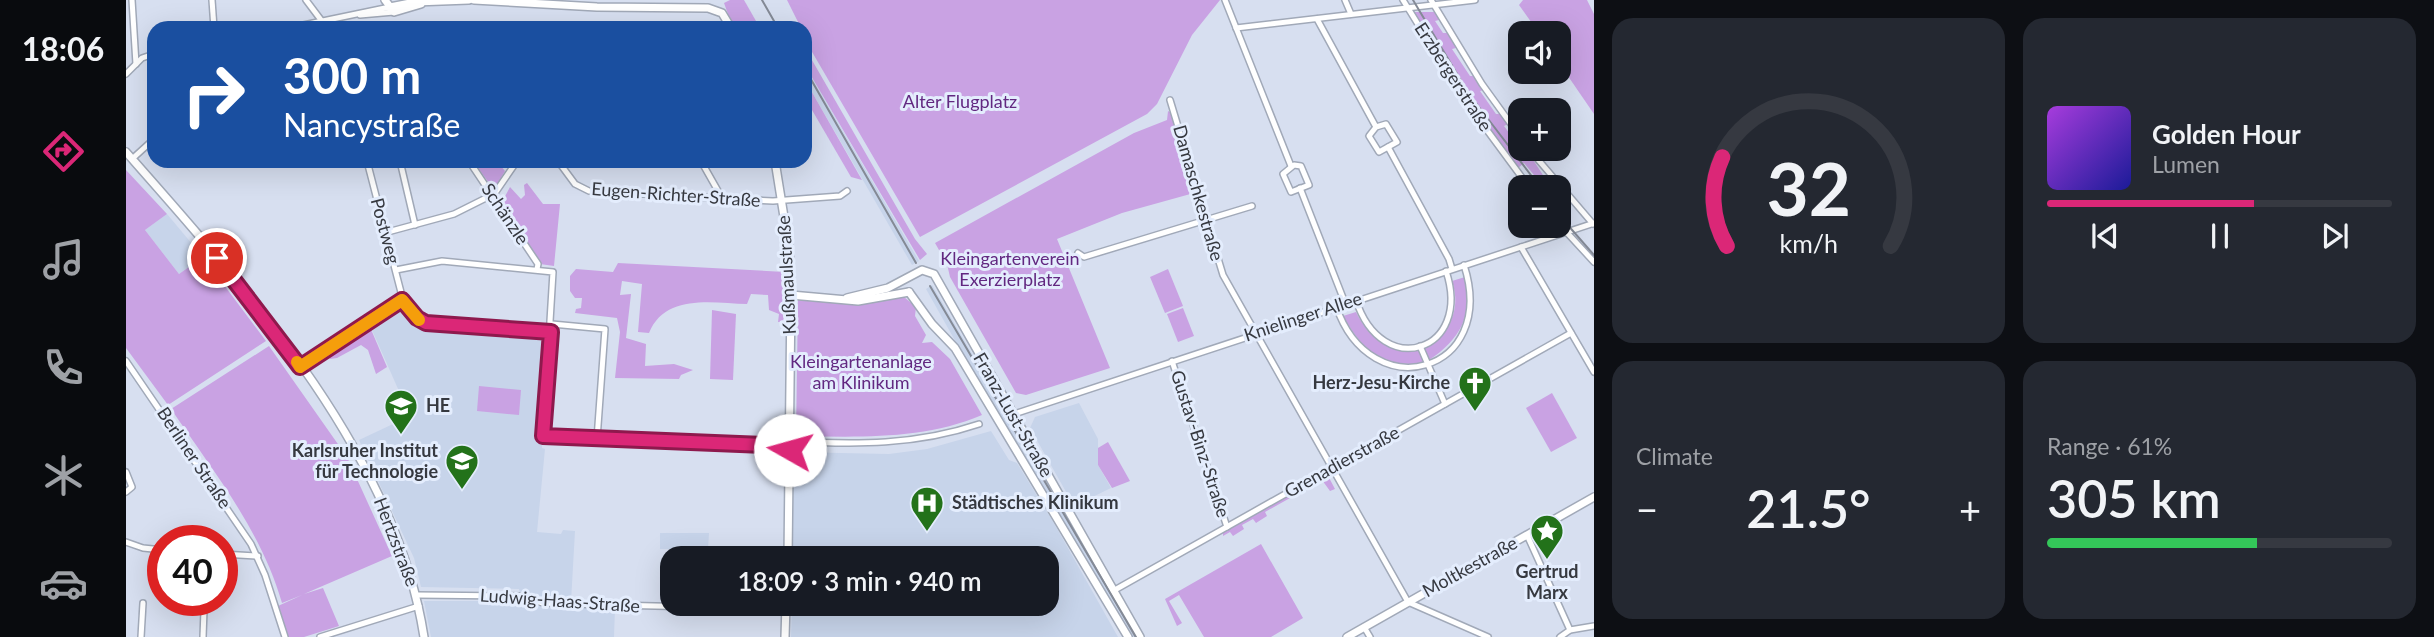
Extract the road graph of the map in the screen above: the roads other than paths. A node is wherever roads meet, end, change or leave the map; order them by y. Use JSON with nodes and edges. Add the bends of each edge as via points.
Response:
{"nodes":[{"id":1,"x":132,"y":0,"type":"edge"},
{"id":2,"x":212,"y":0,"type":"edge"},
{"id":3,"x":306,"y":0,"type":"edge"},
{"id":4,"x":471,"y":0,"type":"edge"},
{"id":5,"x":1225,"y":0,"type":"edge"},
{"id":6,"x":1345,"y":0,"type":"edge"},
{"id":7,"x":1403,"y":0,"type":"edge"},
{"id":8,"x":1475,"y":0,"type":"edge"},
{"id":9,"x":1432,"y":2,"type":"edge"},
{"id":10,"x":633,"y":4,"type":"edge"},
{"id":11,"x":390,"y":6,"type":"edge"},
{"id":12,"x":1408,"y":8,"type":"junction"},
{"id":13,"x":1350,"y":14,"type":"junction"},
{"id":14,"x":1317,"y":19,"type":"junction"},
{"id":15,"x":214,"y":21,"type":"edge"},
{"id":16,"x":321,"y":21,"type":"edge"},
{"id":17,"x":327,"y":21,"type":"edge"},
{"id":18,"x":727,"y":21,"type":"edge"},
{"id":19,"x":1236,"y":28,"type":"junction"},
{"id":20,"x":147,"y":58,"type":"edge"},
{"id":21,"x":136,"y":64,"type":"junction"},
{"id":22,"x":126,"y":74,"type":"edge"},
{"id":23,"x":1170,"y":100,"type":"dead end"},
{"id":24,"x":1508,"y":120,"type":"edge"},
{"id":25,"x":1376,"y":127,"type":"junction"},
{"id":26,"x":147,"y":145,"type":"edge"},
{"id":27,"x":1388,"y":147,"type":"junction"},
{"id":28,"x":126,"y":152,"type":"edge"},
{"id":29,"x":132,"y":159,"type":"junction"},
{"id":30,"x":1539,"y":161,"type":"edge"},
{"id":31,"x":1291,"y":166,"type":"junction"},
{"id":32,"x":369,"y":168,"type":"edge"},
{"id":33,"x":402,"y":168,"type":"edge"},
{"id":34,"x":474,"y":168,"type":"edge"},
{"id":35,"x":512,"y":168,"type":"edge"},
{"id":36,"x":563,"y":168,"type":"edge"},
{"id":37,"x":705,"y":168,"type":"edge"},
{"id":38,"x":776,"y":168,"type":"edge"},
{"id":39,"x":1520,"y":175,"type":"edge"},
{"id":40,"x":1300,"y":188,"type":"junction"},
{"id":41,"x":847,"y":191,"type":"dead end"},
{"id":42,"x":492,"y":196,"type":"junction"},
{"id":43,"x":722,"y":198,"type":"junction"},
{"id":44,"x":782,"y":199,"type":"junction"},
{"id":45,"x":1252,"y":206,"type":"dead end"},
{"id":46,"x":1205,"y":220,"type":"junction"},
{"id":47,"x":1594,"y":224,"type":"edge"},
{"id":48,"x":415,"y":225,"type":"junction"},
{"id":49,"x":1571,"y":231,"type":"edge"},
{"id":50,"x":384,"y":233,"type":"junction"},
{"id":51,"x":1571,"y":237,"type":"edge"},
{"id":52,"x":1548,"y":238,"type":"edge"},
{"id":53,"x":1521,"y":247,"type":"junction"},
{"id":54,"x":1078,"y":253,"type":"dead end"},
{"id":55,"x":1594,"y":262,"type":"edge"},
{"id":56,"x":1464,"y":265,"type":"junction"},
{"id":57,"x":537,"y":269,"type":"junction"},
{"id":58,"x":396,"y":270,"type":"junction"},
{"id":59,"x":1449,"y":270,"type":"junction"},
{"id":60,"x":914,"y":275,"type":"junction"},
{"id":61,"x":909,"y":292,"type":"junction"},
{"id":62,"x":791,"y":295,"type":"junction"},
{"id":63,"x":848,"y":298,"type":"junction"},
{"id":64,"x":402,"y":300,"type":"junction"},
{"id":65,"x":1356,"y":300,"type":"junction"},
{"id":66,"x":1345,"y":303,"type":"junction"},
{"id":67,"x":1336,"y":306,"type":"junction"},
{"id":68,"x":552,"y":324,"type":"junction"},
{"id":69,"x":551,"y":332,"type":"junction"},
{"id":70,"x":1256,"y":333,"type":"junction"},
{"id":71,"x":1571,"y":333,"type":"junction"},
{"id":72,"x":1420,"y":346,"type":"junction"},
{"id":73,"x":126,"y":361,"type":"edge"},
{"id":74,"x":1172,"y":361,"type":"junction"},
{"id":75,"x":1428,"y":365,"type":"junction"},
{"id":76,"x":300,"y":367,"type":"junction"},
{"id":77,"x":1594,"y":372,"type":"edge"},
{"id":78,"x":1445,"y":404,"type":"junction"},
{"id":79,"x":1014,"y":414,"type":"junction"},
{"id":80,"x":979,"y":424,"type":"dead end"},
{"id":81,"x":597,"y":439,"type":"junction"},
{"id":82,"x":790,"y":444,"type":"junction"},
{"id":83,"x":1332,"y":468,"type":"junction"},
{"id":84,"x":126,"y":472,"type":"edge"},
{"id":85,"x":126,"y":492,"type":"edge"},
{"id":86,"x":1594,"y":497,"type":"edge"},
{"id":87,"x":1227,"y":527,"type":"junction"},
{"id":88,"x":1527,"y":536,"type":"junction"},
{"id":89,"x":126,"y":542,"type":"edge"},
{"id":90,"x":788,"y":546,"type":"edge"},
{"id":91,"x":147,"y":547,"type":"edge"},
{"id":92,"x":238,"y":555,"type":"edge"},
{"id":93,"x":258,"y":556,"type":"junction"},
{"id":94,"x":1113,"y":591,"type":"junction"},
{"id":95,"x":417,"y":595,"type":"junction"},
{"id":96,"x":1408,"y":602,"type":"junction"},
{"id":97,"x":143,"y":603,"type":"dead end"},
{"id":98,"x":660,"y":605,"type":"edge"},
{"id":99,"x":419,"y":606,"type":"junction"},
{"id":100,"x":204,"y":616,"type":"edge"},
{"id":101,"x":786,"y":616,"type":"edge"},
{"id":102,"x":1594,"y":626,"type":"edge"},
{"id":103,"x":1364,"y":627,"type":"junction"},
{"id":104,"x":1570,"y":630,"type":"junction"},
{"id":105,"x":141,"y":637,"type":"edge"},
{"id":106,"x":203,"y":637,"type":"edge"},
{"id":107,"x":285,"y":637,"type":"edge"},
{"id":108,"x":320,"y":637,"type":"edge"},
{"id":109,"x":424,"y":637,"type":"edge"},
{"id":110,"x":785,"y":637,"type":"edge"},
{"id":111,"x":1128,"y":637,"type":"edge"},
{"id":112,"x":1140,"y":637,"type":"edge"},
{"id":113,"x":1347,"y":637,"type":"edge"},
{"id":114,"x":1370,"y":637,"type":"edge"},
{"id":115,"x":1488,"y":637,"type":"edge"},
{"id":116,"x":1560,"y":637,"type":"edge"}],
"edges":[{"from":1,"to":21,"type":"street"},
{"from":2,"to":15,"type":"street"},
{"from":3,"to":16,"type":"street"},
{"from":4,"to":10,"type":"street"},
{"from":4,"to":11,"type":"street"},
{"from":5,"to":19,"type":"street"},
{"from":6,"to":13,"type":"street"},
{"from":7,"to":12,"type":"street","name":"Erzbergerstraße"},
{"from":8,"to":9,"type":"street"},
{"from":9,"to":12,"type":"street"},
{"from":9,"to":24,"type":"street","name":"Erzbergerstraße"},
{"from":10,"to":18,"type":"street","via":[[708,8],[722,13]]},
{"from":11,"to":17,"type":"street"},
{"from":12,"to":13,"type":"street"},
{"from":12,"to":39,"type":"street","name":"Erzbergerstraße","via":[[1460,93]]},
{"from":13,"to":14,"type":"street"},
{"from":14,"to":19,"type":"street"},
{"from":14,"to":25,"type":"street"},
{"from":19,"to":31,"type":"street"},
{"from":20,"to":21,"type":"street"},
{"from":21,"to":22,"type":"street"},
{"from":23,"to":46,"type":"street","name":"Damaschkestraße"},
{"from":25,"to":27,"type":"street","via":[[1369,136],[1379,152]]},
{"from":25,"to":27,"type":"street","via":[[1386,124],[1397,142]]},
{"from":26,"to":29,"type":"street"},
{"from":27,"to":59,"type":"street","via":[[1450,259]]},
{"from":28,"to":29,"type":"street","name":"Hertzstraße"},
{"from":29,"to":76,"type":"street","name":"Hertzstraße","via":[[217,258]]},
{"from":30,"to":47,"type":"street"},
{"from":31,"to":40,"type":"street","via":[[1301,166],[1309,185]]},
{"from":31,"to":40,"type":"street","via":[[1283,173],[1291,192]]},
{"from":32,"to":50,"type":"street","name":"Postweg"},
{"from":33,"to":48,"type":"street"},
{"from":34,"to":42,"type":"street","name":"Schänzle"},
{"from":35,"to":42,"type":"street"},
{"from":36,"to":43,"type":"street","name":"Eugen-Richter-Straße","via":[[587,191]]},
{"from":37,"to":43,"type":"street"},
{"from":38,"to":44,"type":"street","name":"Kußmaulstraße"},
{"from":40,"to":66,"type":"street"},
{"from":41,"to":44,"type":"street","name":"Eugen-Richter-Straße","via":[[840,196]]},
{"from":42,"to":48,"type":"street"},
{"from":42,"to":57,"type":"street","name":"Schänzle"},
{"from":43,"to":44,"type":"street","name":"Eugen-Richter-Straße"},
{"from":44,"to":62,"type":"street","name":"Kußmaulstraße"},
{"from":45,"to":46,"type":"street"},
{"from":46,"to":54,"type":"street","via":[[1084,257]]},
{"from":46,"to":70,"type":"street","name":"Damaschkestraße","via":[[1219,268]]},
{"from":47,"to":49,"type":"street","name":"Knielinger Allee"},
{"from":48,"to":50,"type":"street"},
{"from":50,"to":58,"type":"street","name":"Postweg"},
{"from":51,"to":55,"type":"street"},
{"from":52,"to":53,"type":"street","name":"Knielinger Allee"},
{"from":53,"to":56,"type":"street","name":"Knielinger Allee"},
{"from":53,"to":71,"type":"street"},
{"from":56,"to":59,"type":"street","name":"Knielinger Allee"},
{"from":56,"to":75,"type":"street","via":[[1472,295],[1471,317],[1457,344]]},
{"from":57,"to":58,"type":"street","via":[[442,261]]},
{"from":57,"to":68,"type":"street","via":[[554,272]]},
{"from":58,"to":64,"type":"street","name":"Postweg"},
{"from":59,"to":65,"type":"street","name":"Knielinger Allee"},
{"from":59,"to":72,"type":"street","via":[[1450,318],[1437,336]]},
{"from":60,"to":61,"type":"street"},
{"from":60,"to":63,"type":"street","via":[[888,288]]},
{"from":60,"to":79,"type":"street","name":"Franz-Lust-Straße","via":[[926,270],[935,275]]},
{"from":61,"to":63,"type":"street","via":[[874,300]]},
{"from":61,"to":111,"type":"street","name":"Franz-Lust-Straße","via":[[955,348]]},
{"from":62,"to":63,"type":"street"},
{"from":62,"to":82,"type":"street","name":"Kußmaulstraße"},
{"from":64,"to":69,"type":"street","via":[[426,323]]},
{"from":64,"to":76,"type":"street"},
{"from":65,"to":66,"type":"street","name":"Knielinger Allee"},
{"from":65,"to":72,"type":"street","via":[[1364,320],[1381,340],[1396,346]]},
{"from":66,"to":67,"type":"street","name":"Knielinger Allee"},
{"from":67,"to":70,"type":"street","name":"Knielinger Allee"},
{"from":67,"to":75,"type":"street","via":[[1347,332],[1368,356],[1396,366]]},
{"from":68,"to":69,"type":"street"},
{"from":68,"to":81,"type":"street","via":[[606,330]]},
{"from":69,"to":81,"type":"street","via":[[543,436]]},
{"from":70,"to":74,"type":"street","name":"Knielinger Allee"},
{"from":70,"to":83,"type":"street","name":"Damaschkestraße"},
{"from":71,"to":77,"type":"street"},
{"from":71,"to":78,"type":"street","name":"Grenadierstraße"},
{"from":72,"to":75,"type":"street"},
{"from":73,"to":93,"type":"street","name":"Berliner Straße"},
{"from":74,"to":79,"type":"street","name":"Knielinger Allee"},
{"from":74,"to":87,"type":"street","name":"Gustav-Binz-Straße"},
{"from":75,"to":78,"type":"street"},
{"from":76,"to":95,"type":"street","name":"Hertzstraße","via":[[366,468]]},
{"from":78,"to":83,"type":"street","name":"Grenadierstraße"},
{"from":79,"to":94,"type":"street","name":"Franz-Lust-Straße"},
{"from":80,"to":82,"type":"street","via":[[890,443]]},
{"from":81,"to":82,"type":"street"},
{"from":82,"to":90,"type":"street","name":"Kußmaulstraße"},
{"from":83,"to":87,"type":"street","name":"Grenadierstraße"},
{"from":83,"to":96,"type":"street","name":"Damaschkestraße"},
{"from":84,"to":85,"type":"street","via":[[132,487]]},
{"from":86,"to":88,"type":"street","name":"Moltkestraße"},
{"from":87,"to":94,"type":"street","name":"Grenadierstraße"},
{"from":88,"to":96,"type":"street","name":"Moltkestraße"},
{"from":88,"to":104,"type":"street"},
{"from":89,"to":91,"type":"street"},
{"from":92,"to":93,"type":"street"},
{"from":93,"to":107,"type":"street","name":"Berliner Straße"},
{"from":94,"to":112,"type":"street","name":"Franz-Lust-Straße"},
{"from":95,"to":98,"type":"street","name":"Ludwig-Haas-Straße"},
{"from":95,"to":99,"type":"street","name":"Hertzstraße"},
{"from":96,"to":103,"type":"street","name":"Moltkestraße"},
{"from":96,"to":115,"type":"street"},
{"from":97,"to":105,"type":"street"},
{"from":99,"to":108,"type":"street"},
{"from":99,"to":109,"type":"street","name":"Hertzstraße"},
{"from":100,"to":106,"type":"street"},
{"from":101,"to":110,"type":"street"},
{"from":102,"to":104,"type":"street"},
{"from":103,"to":113,"type":"street","name":"Moltkestraße"},
{"from":103,"to":114,"type":"street"},
{"from":104,"to":116,"type":"street"}]}
